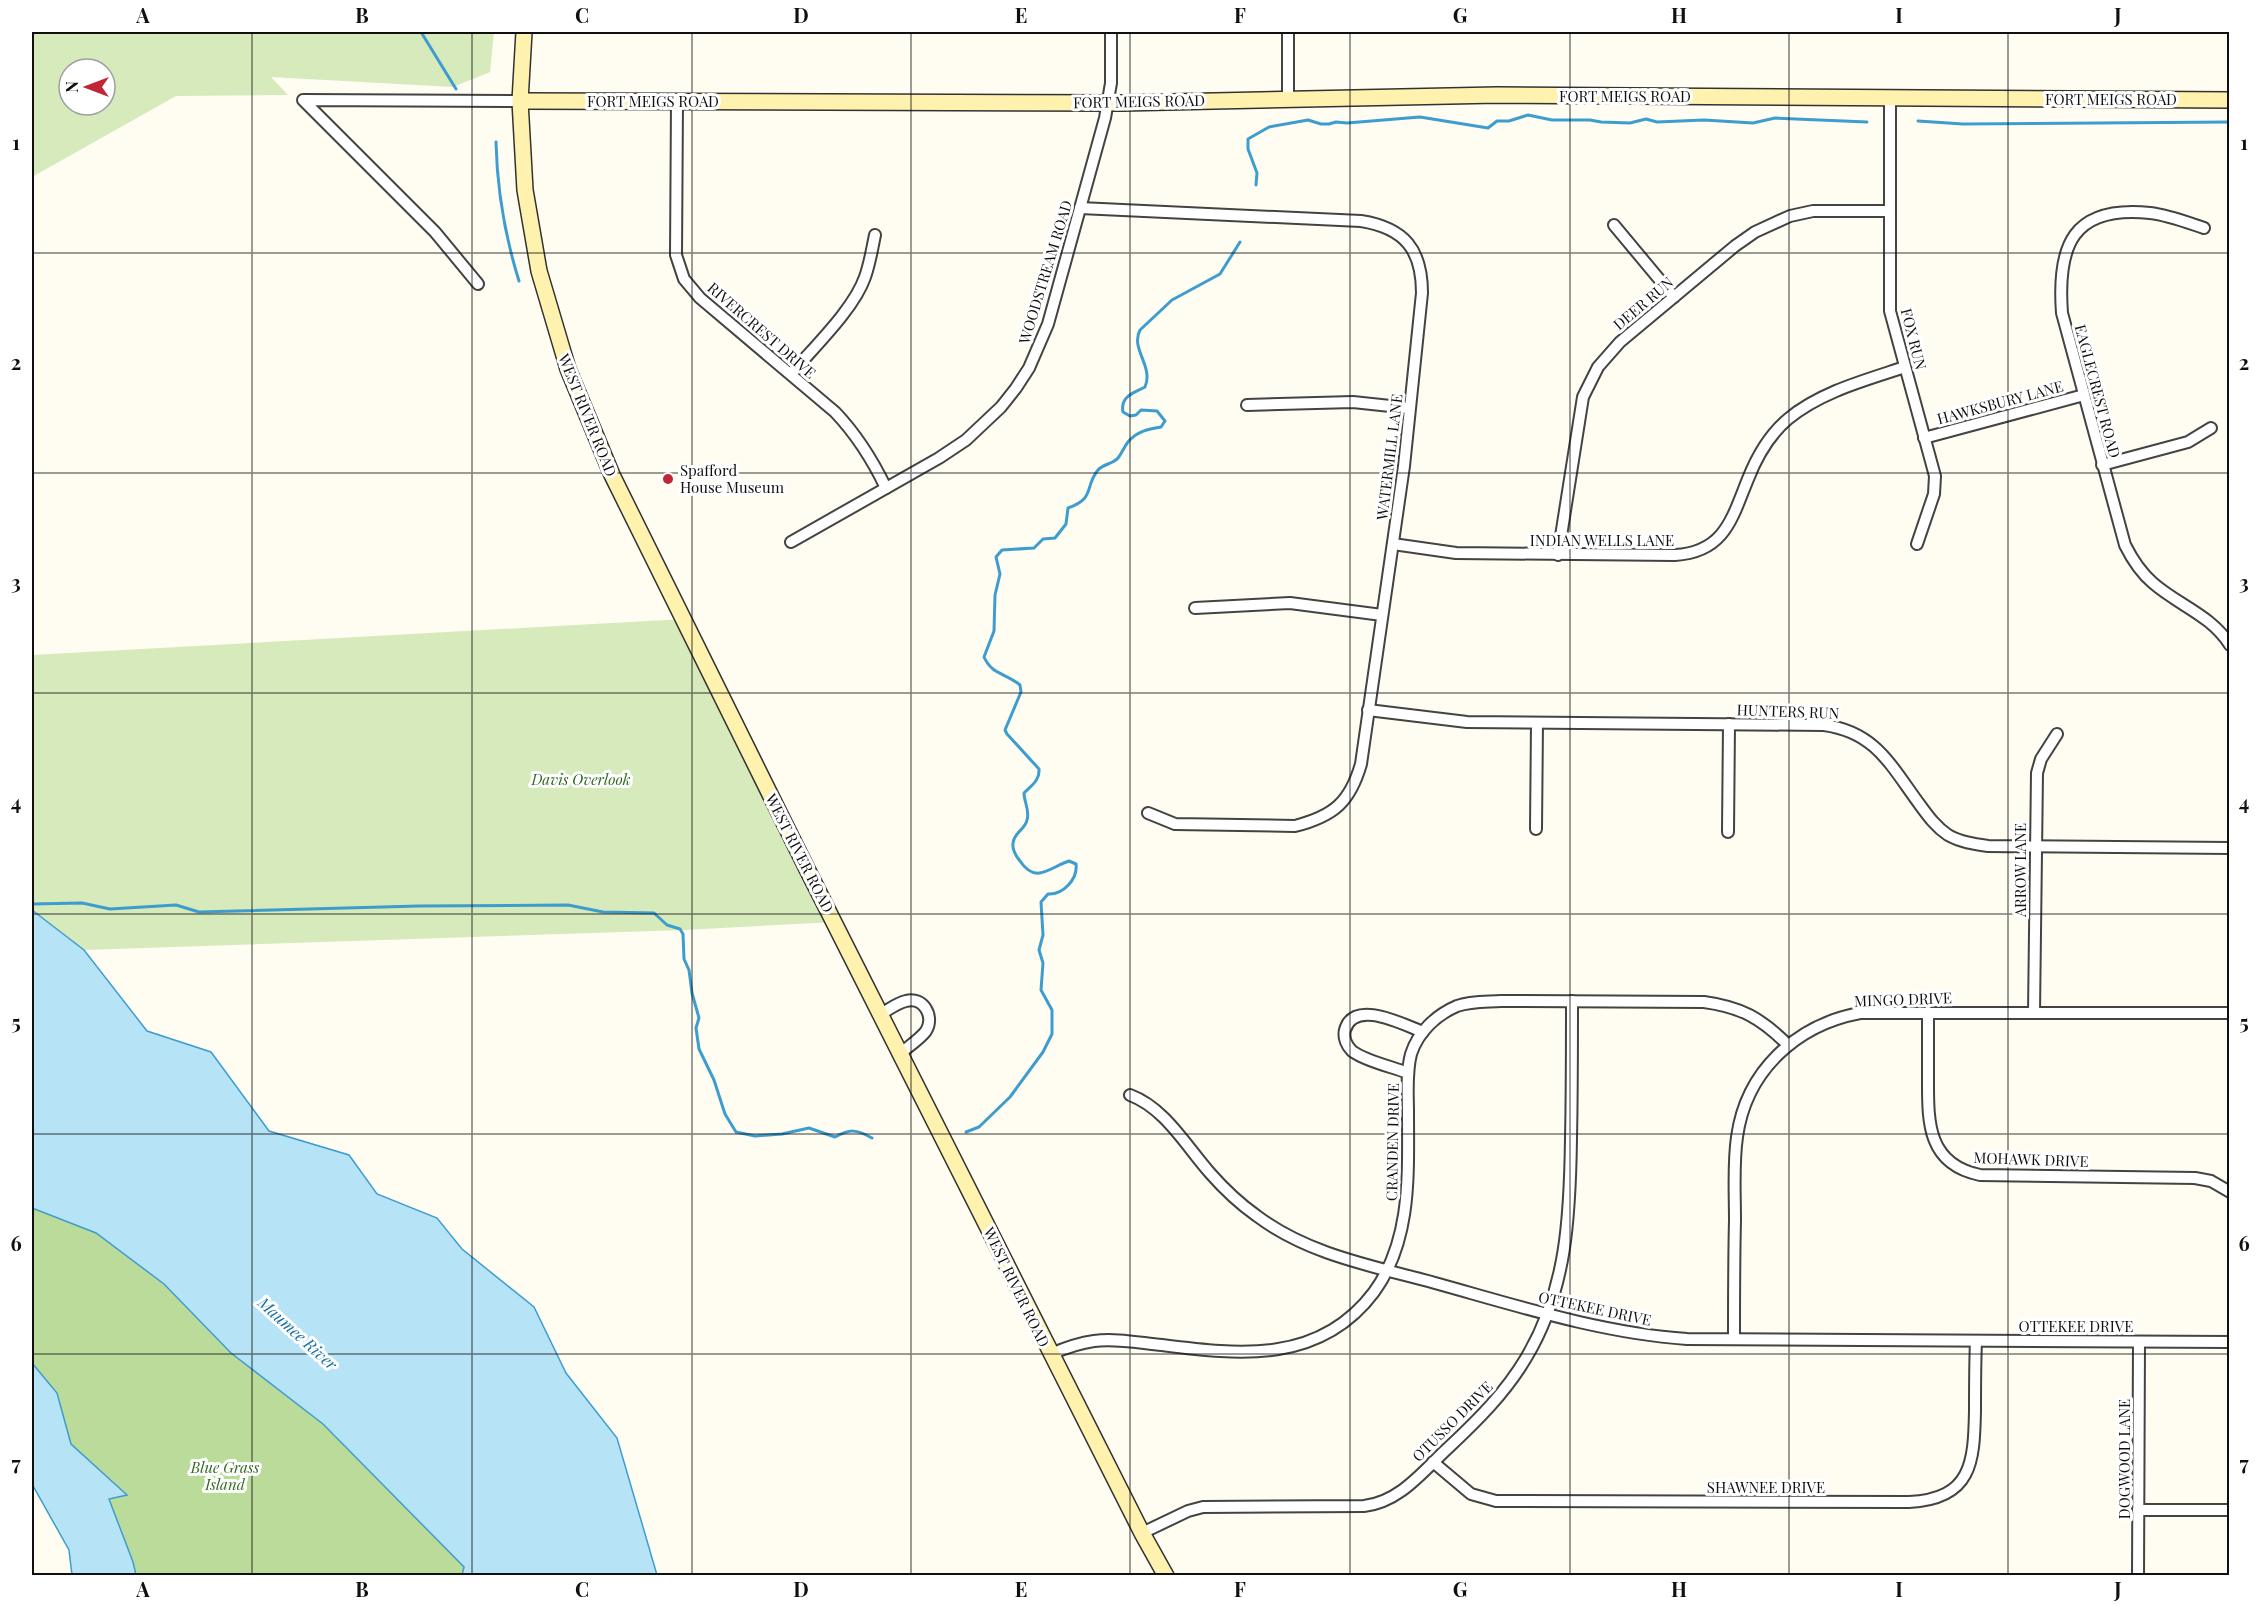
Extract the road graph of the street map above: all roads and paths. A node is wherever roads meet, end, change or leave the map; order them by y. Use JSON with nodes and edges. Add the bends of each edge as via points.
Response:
{"nodes":[{"id":1,"x":524,"y":32,"type":"edge"},
{"id":2,"x":1111,"y":32,"type":"edge"},
{"id":3,"x":1288,"y":32,"type":"edge"},
{"id":4,"x":1288,"y":98,"type":"junction"},
{"id":5,"x":1890,"y":98,"type":"junction"},
{"id":6,"x":2229,"y":100,"type":"edge"},
{"id":7,"x":520,"y":101,"type":"junction"},
{"id":8,"x":677,"y":101,"type":"junction"},
{"id":9,"x":1108,"y":103,"type":"junction"},
{"id":10,"x":1080,"y":208,"type":"junction"},
{"id":11,"x":1889,"y":211,"type":"junction"},
{"id":12,"x":1614,"y":225,"type":"dead end"},
{"id":13,"x":2204,"y":228,"type":"dead end"},
{"id":14,"x":875,"y":235,"type":"dead end"},
{"id":15,"x":478,"y":284,"type":"dead end"},
{"id":16,"x":1674,"y":297,"type":"junction"},
{"id":17,"x":1905,"y":367,"type":"junction"},
{"id":18,"x":791,"y":374,"type":"junction"},
{"id":19,"x":2084,"y":395,"type":"junction"},
{"id":20,"x":1246,"y":405,"type":"dead end"},
{"id":21,"x":1409,"y":408,"type":"junction"},
{"id":22,"x":2211,"y":428,"type":"dead end"},
{"id":23,"x":1924,"y":438,"type":"junction"},
{"id":24,"x":2102,"y":465,"type":"junction"},
{"id":25,"x":886,"y":488,"type":"junction"},
{"id":26,"x":791,"y":542,"type":"dead end"},
{"id":27,"x":1393,"y":544,"type":"junction"},
{"id":28,"x":1917,"y":544,"type":"dead end"},
{"id":29,"x":1558,"y":555,"type":"junction"},
{"id":30,"x":1195,"y":608,"type":"dead end"},
{"id":31,"x":1382,"y":615,"type":"junction"},
{"id":32,"x":2229,"y":645,"type":"edge"},
{"id":33,"x":1368,"y":710,"type":"junction"},
{"id":34,"x":1537,"y":723,"type":"junction"},
{"id":35,"x":1730,"y":724,"type":"junction"},
{"id":36,"x":2057,"y":734,"type":"dead end"},
{"id":37,"x":1148,"y":813,"type":"dead end"},
{"id":38,"x":1536,"y":829,"type":"dead end"},
{"id":39,"x":1728,"y":832,"type":"dead end"},
{"id":40,"x":2035,"y":847,"type":"junction"},
{"id":41,"x":2229,"y":848,"type":"edge"},
{"id":42,"x":1572,"y":1001,"type":"junction"},
{"id":43,"x":1928,"y":1012,"type":"junction"},
{"id":44,"x":2034,"y":1012,"type":"junction"},
{"id":45,"x":2229,"y":1013,"type":"edge"},
{"id":46,"x":881,"y":1014,"type":"junction"},
{"id":47,"x":1423,"y":1032,"type":"junction"},
{"id":48,"x":1788,"y":1044,"type":"junction"},
{"id":49,"x":901,"y":1053,"type":"junction"},
{"id":50,"x":1408,"y":1073,"type":"junction"},
{"id":51,"x":1130,"y":1095,"type":"dead end"},
{"id":52,"x":2229,"y":1192,"type":"edge"},
{"id":53,"x":1387,"y":1270,"type":"junction"},
{"id":54,"x":1548,"y":1314,"type":"junction"},
{"id":55,"x":1734,"y":1339,"type":"junction"},
{"id":56,"x":1976,"y":1341,"type":"junction"},
{"id":57,"x":2139,"y":1342,"type":"junction"},
{"id":58,"x":2229,"y":1342,"type":"edge"},
{"id":59,"x":1051,"y":1354,"type":"junction"},
{"id":60,"x":1433,"y":1462,"type":"junction"},
{"id":61,"x":2138,"y":1510,"type":"junction"},
{"id":62,"x":2229,"y":1510,"type":"edge"},
{"id":63,"x":1142,"y":1533,"type":"junction"},
{"id":64,"x":1166,"y":1575,"type":"edge"},
{"id":65,"x":2138,"y":1575,"type":"edge"}],
"edges":[{"from":1,"to":7,"type":"street","name":"WEST RIVER ROAD"},
{"from":2,"to":9,"type":"street","name":"WOODSTREAM ROAD"},
{"from":3,"to":4,"type":"street"},
{"from":4,"to":5,"type":"street","name":"FORT MEIGS ROAD"},
{"from":4,"to":9,"type":"street","name":"FORT MEIGS ROAD"},
{"from":5,"to":6,"type":"street","name":"FORT MEIGS ROAD"},
{"from":5,"to":11,"type":"street","name":"FOX RUN"},
{"from":7,"to":8,"type":"street","name":"FORT MEIGS ROAD"},
{"from":7,"to":15,"type":"street","name":"FORT MEIGS ROAD","via":[[303,99],[435,232]]},
{"from":7,"to":46,"type":"street","name":"WEST RIVER ROAD","via":[[531,232],[568,369],[612,475]]},
{"from":8,"to":9,"type":"street","name":"FORT MEIGS ROAD"},
{"from":8,"to":18,"type":"street","name":"RIVERCREST DRIVE","via":[[675,239],[681,271],[700,298]]},
{"from":9,"to":10,"type":"street","name":"WOODSTREAM ROAD"},
{"from":10,"to":21,"type":"street","name":"WATERMILL LANE","via":[[1361,221],[1393,230],[1415,253],[1422,277]]},
{"from":10,"to":25,"type":"street","name":"WOODSTREAM ROAD","via":[[1048,324],[1016,388],[966,440]]},
{"from":11,"to":16,"type":"street","name":"DEER RUN","via":[[1813,211],[1790,216],[1736,246]]},
{"from":11,"to":17,"type":"street","name":"FOX RUN","via":[[1890,311]]},
{"from":12,"to":16,"type":"street"},
{"from":13,"to":19,"type":"street","name":"EAGLECREST ROAD","via":[[2158,214],[2114,213],[2084,225],[2072,238],[2062,262],[2060,288],[2062,313]]},
{"from":14,"to":18,"type":"street","via":[[858,291]]},
{"from":16,"to":29,"type":"street","name":"DEER RUN","via":[[1608,354],[1590,382],[1583,398]]},
{"from":17,"to":23,"type":"street","name":"FOX RUN"},
{"from":17,"to":29,"type":"street","name":"INDIAN WELLS LANE","via":[[1829,394],[1788,419],[1758,456],[1730,523],[1707,547],[1683,555]]},
{"from":18,"to":25,"type":"street","name":"RIVERCREST DRIVE","via":[[851,429]]},
{"from":19,"to":23,"type":"street","name":"HAWKSBURY LANE"},
{"from":19,"to":24,"type":"street","name":"EAGLECREST ROAD"},
{"from":20,"to":21,"type":"street","via":[[1353,402]]},
{"from":21,"to":27,"type":"street","name":"WATERMILL LANE"},
{"from":22,"to":24,"type":"street","via":[[2188,441]]},
{"from":23,"to":28,"type":"street","name":"FOX RUN","via":[[1935,485]]},
{"from":24,"to":32,"type":"street","name":"EAGLECREST ROAD","via":[[2119,530],[2132,559],[2154,584],[2213,624]]},
{"from":25,"to":26,"type":"street","name":"WOODSTREAM ROAD"},
{"from":27,"to":29,"type":"street","name":"INDIAN WELLS LANE","via":[[1456,553]]},
{"from":27,"to":31,"type":"street","name":"WATERMILL LANE"},
{"from":30,"to":31,"type":"street","via":[[1290,603]]},
{"from":31,"to":33,"type":"street","name":"WATERMILL LANE"},
{"from":33,"to":34,"type":"street","name":"HUNTERS RUN","via":[[1467,722]]},
{"from":33,"to":37,"type":"street","name":"WATERMILL LANE","via":[[1361,764],[1353,787],[1338,807],[1311,822],[1296,826],[1175,824]]},
{"from":34,"to":35,"type":"street","name":"HUNTERS RUN"},
{"from":34,"to":38,"type":"street"},
{"from":35,"to":39,"type":"street"},
{"from":35,"to":40,"type":"street","name":"HUNTERS RUN","via":[[1848,729],[1875,746],[1946,834],[1979,845]]},
{"from":36,"to":40,"type":"street","name":"ARROW LANE","via":[[2037,773]]},
{"from":40,"to":41,"type":"street","name":"HUNTERS RUN"},
{"from":40,"to":44,"type":"street","name":"ARROW LANE"},
{"from":42,"to":47,"type":"street","name":"CRANDEN DRIVE","via":[[1473,1002],[1441,1014]]},
{"from":42,"to":48,"type":"street","name":"CRANDEN DRIVE","via":[[1720,1004],[1751,1014]]},
{"from":42,"to":54,"type":"street","name":"OTUSSO DRIVE","via":[[1569,1219],[1563,1261]]},
{"from":43,"to":44,"type":"street","name":"MINGO DRIVE"},
{"from":43,"to":48,"type":"street","name":"MINGO DRIVE","via":[[1845,1016]]},
{"from":43,"to":52,"type":"street","name":"MOHAWK DRIVE","via":[[1929,1126],[1939,1149],[1956,1167],[1980,1175],[2195,1178],[2211,1181]]},
{"from":44,"to":45,"type":"street","name":"MINGO DRIVE"},
{"from":46,"to":49,"type":"street","name":"WEST RIVER ROAD"},
{"from":46,"to":49,"type":"street","via":[[904,1001],[913,1000],[926,1007],[927,1030]]},
{"from":47,"to":50,"type":"street","name":"CRANDEN DRIVE","via":[[1411,1054]]},
{"from":47,"to":50,"type":"street","via":[[1365,1014],[1351,1020],[1345,1030],[1345,1039],[1353,1052]]},
{"from":48,"to":55,"type":"street","name":"MINGO DRIVE","via":[[1757,1079],[1737,1137]]},
{"from":49,"to":59,"type":"street","name":"WEST RIVER ROAD"},
{"from":50,"to":53,"type":"street","name":"CRANDEN DRIVE","via":[[1405,1208]]},
{"from":51,"to":53,"type":"street","name":"OTTEKEE DRIVE","via":[[1155,1109],[1211,1174],[1264,1221],[1313,1248]]},
{"from":53,"to":54,"type":"street","name":"OTTEKEE DRIVE"},
{"from":53,"to":59,"type":"street","name":"CRANDEN DRIVE","via":[[1372,1294],[1345,1321],[1283,1349],[1234,1353],[1102,1340]]},
{"from":54,"to":55,"type":"street","name":"OTTEKEE DRIVE","via":[[1656,1337]]},
{"from":54,"to":60,"type":"street","name":"OTUSSO DRIVE","via":[[1508,1385]]},
{"from":55,"to":56,"type":"street","name":"OTTEKEE DRIVE"},
{"from":56,"to":57,"type":"street","name":"OTTEKEE DRIVE"},
{"from":56,"to":60,"type":"street","name":"SHAWNEE DRIVE","via":[[1973,1456],[1962,1480],[1934,1500],[1496,1501],[1471,1494]]},
{"from":57,"to":58,"type":"street","name":"OTTEKEE DRIVE"},
{"from":57,"to":61,"type":"street","name":"DOGWOOD LANE"},
{"from":59,"to":63,"type":"street","name":"WEST RIVER ROAD"},
{"from":60,"to":63,"type":"street","name":"OTUSSO DRIVE","via":[[1396,1496],[1372,1505],[1203,1508],[1188,1510]]},
{"from":61,"to":62,"type":"street"},
{"from":61,"to":65,"type":"street","name":"DOGWOOD LANE"},
{"from":63,"to":64,"type":"street","name":"WEST RIVER ROAD"}]}
